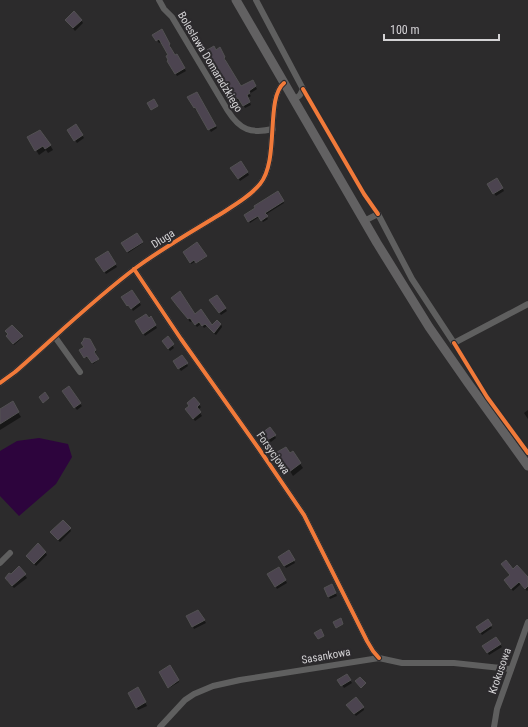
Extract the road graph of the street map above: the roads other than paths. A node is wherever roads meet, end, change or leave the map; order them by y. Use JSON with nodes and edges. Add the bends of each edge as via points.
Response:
{"nodes":[{"id":1,"x":159,"y":0,"type":"edge"},
{"id":2,"x":236,"y":0,"type":"edge"},
{"id":3,"x":256,"y":0,"type":"edge"},
{"id":4,"x":284,"y":83,"type":"junction"},
{"id":5,"x":294,"y":100,"type":"junction"},
{"id":6,"x":273,"y":129,"type":"junction"},
{"id":7,"x":364,"y":221,"type":"junction"},
{"id":8,"x":134,"y":269,"type":"junction"},
{"id":9,"x":528,"y":304,"type":"edge"},
{"id":10,"x":55,"y":338,"type":"junction"},
{"id":11,"x":80,"y":372,"type":"dead end"},
{"id":12,"x":0,"y":383,"type":"edge"},
{"id":13,"x":528,"y":466,"type":"edge"},
{"id":14,"x":10,"y":553,"type":"dead end"},
{"id":15,"x":0,"y":563,"type":"edge"},
{"id":16,"x":528,"y":622,"type":"edge"},
{"id":17,"x":379,"y":658,"type":"junction"},
{"id":18,"x":511,"y":669,"type":"junction"},
{"id":19,"x":160,"y":727,"type":"edge"},
{"id":20,"x":494,"y":727,"type":"edge"}],
"edges":[{"from":1,"to":6,"type":"street","name":"Bolesława Domaradzkiego","via":[[237,124],[248,130]]},
{"from":2,"to":4,"type":"main road"},
{"from":3,"to":5,"type":"street","via":[[303,89]]},
{"from":4,"to":5,"type":"main road"},
{"from":4,"to":6,"type":"street","name":"Długa","via":[[280,85],[277,95]]},
{"from":5,"to":7,"type":"main road"},
{"from":6,"to":8,"type":"street","name":"Długa","via":[[268,168],[260,184],[240,200]]},
{"from":7,"to":9,"type":"street","via":[[378,214],[412,279],[454,344]]},
{"from":7,"to":13,"type":"main road","via":[[429,327]]},
{"from":8,"to":10,"type":"street","name":"Długa"},
{"from":8,"to":17,"type":"street","name":"Forsycjowa","via":[[304,515],[367,641]]},
{"from":10,"to":11,"type":"street"},
{"from":10,"to":12,"type":"street","name":"Długa"},
{"from":14,"to":15,"type":"street"},
{"from":16,"to":18,"type":"street","name":"Krokusowa"},
{"from":17,"to":18,"type":"street","name":"Sasankowa","via":[[402,663],[454,663]]},
{"from":17,"to":19,"type":"street","name":"Sasankowa","via":[[212,686],[185,700]]},
{"from":18,"to":20,"type":"street","name":"Krokusowa","via":[[497,709]]}]}
